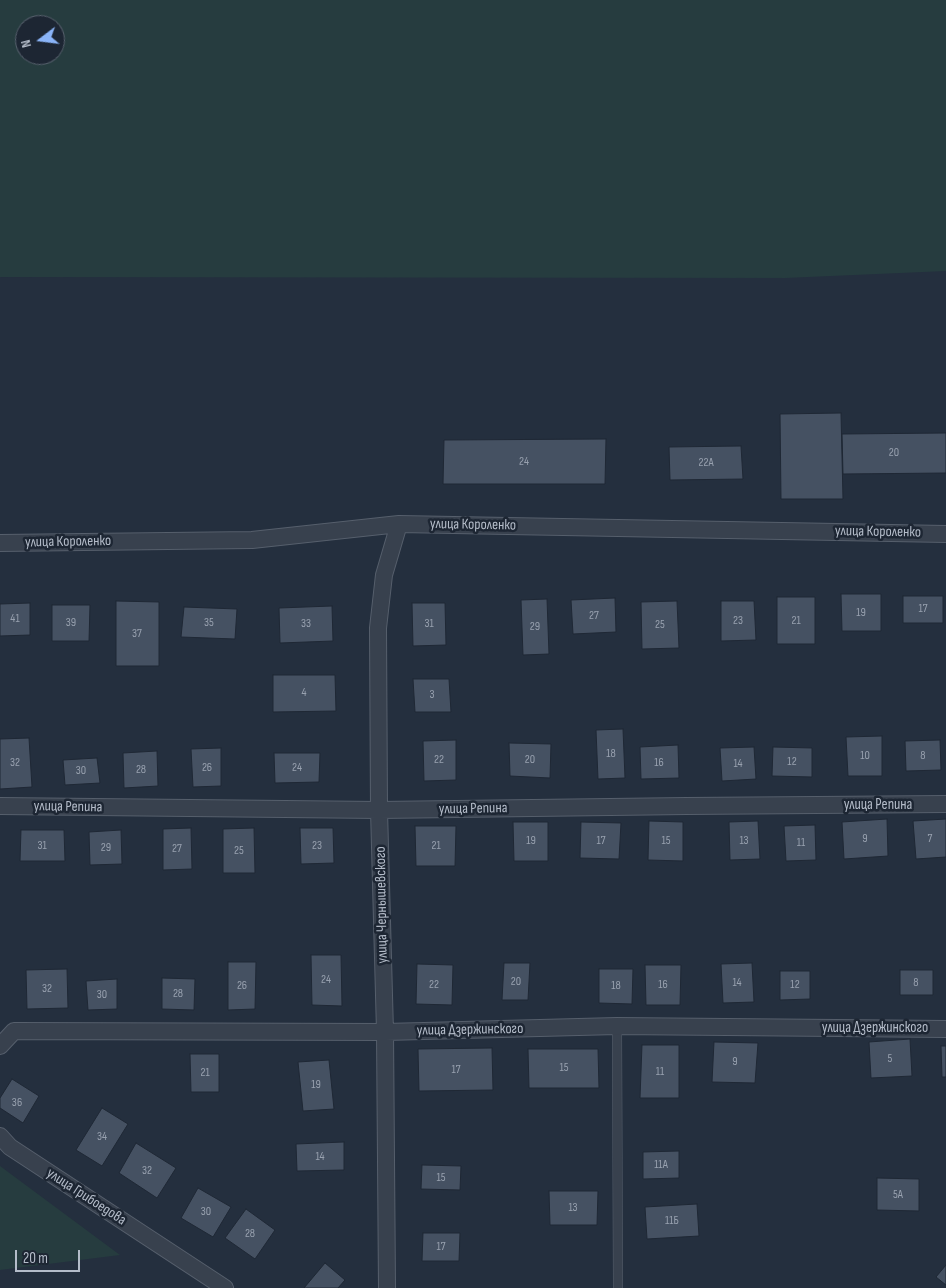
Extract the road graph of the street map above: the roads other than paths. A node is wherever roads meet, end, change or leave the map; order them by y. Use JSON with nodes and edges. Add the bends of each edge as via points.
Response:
{"nodes":[{"id":1,"x":399,"y":524,"type":"junction"},
{"id":2,"x":946,"y":534,"type":"edge"},
{"id":3,"x":0,"y":542,"type":"edge"},
{"id":4,"x":946,"y":804,"type":"edge"},
{"id":5,"x":0,"y":806,"type":"edge"},
{"id":6,"x":379,"y":810,"type":"junction"},
{"id":7,"x":617,"y":1026,"type":"junction"},
{"id":8,"x":946,"y":1029,"type":"edge"},
{"id":9,"x":385,"y":1032,"type":"junction"},
{"id":10,"x":0,"y":1046,"type":"edge"},
{"id":11,"x":0,"y":1136,"type":"edge"},
{"id":12,"x":225,"y":1288,"type":"edge"},
{"id":13,"x":387,"y":1288,"type":"edge"},
{"id":14,"x":618,"y":1288,"type":"edge"}],
"edges":[{"from":1,"to":2,"type":"street","name":"улица Короленко"},
{"from":1,"to":3,"type":"street","name":"улица Короленко","via":[[252,540]]},
{"from":1,"to":6,"type":"street","name":"улица Чернышевского","via":[[384,575],[378,628]]},
{"from":4,"to":6,"type":"street","name":"улица Репина"},
{"from":5,"to":6,"type":"street","name":"улица Репина"},
{"from":6,"to":9,"type":"street","name":"улица Чернышевского"},
{"from":7,"to":8,"type":"street","name":"улица Дзержинского"},
{"from":7,"to":9,"type":"street","name":"улица Дзержинского"},
{"from":7,"to":14,"type":"lane"},
{"from":9,"to":10,"type":"street","name":"улица Дзержинского","via":[[14,1031]]},
{"from":9,"to":13,"type":"street","name":"улица Чернышевского"},
{"from":11,"to":12,"type":"street","name":"улица Грибоедова","via":[[10,1147]]}]}
